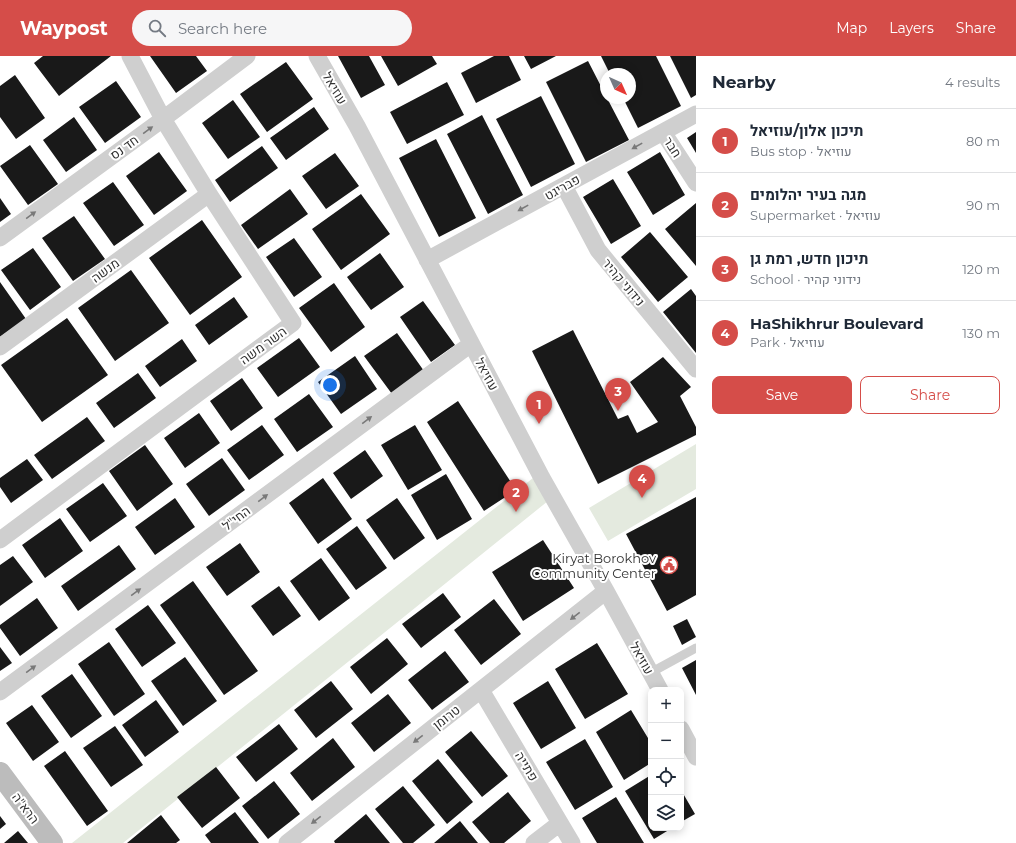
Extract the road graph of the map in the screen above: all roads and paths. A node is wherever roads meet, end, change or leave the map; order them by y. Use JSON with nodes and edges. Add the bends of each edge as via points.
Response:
{"nodes":[{"id":1,"x":130,"y":56,"type":"edge"},
{"id":2,"x":247,"y":56,"type":"edge"},
{"id":3,"x":317,"y":56,"type":"edge"},
{"id":4,"x":696,"y":114,"type":"edge"},
{"id":5,"x":163,"y":119,"type":"junction"},
{"id":6,"x":663,"y":132,"type":"junction"},
{"id":7,"x":696,"y":183,"type":"edge"},
{"id":8,"x":564,"y":186,"type":"junction"},
{"id":9,"x":209,"y":194,"type":"junction"},
{"id":10,"x":0,"y":238,"type":"edge"},
{"id":11,"x":428,"y":260,"type":"junction"},
{"id":12,"x":471,"y":344,"type":"junction"},
{"id":13,"x":0,"y":347,"type":"edge"},
{"id":14,"x":696,"y":369,"type":"edge"},
{"id":15,"x":0,"y":540,"type":"edge"},
{"id":16,"x":606,"y":591,"type":"junction"},
{"id":17,"x":696,"y":648,"type":"edge"},
{"id":18,"x":650,"y":673,"type":"junction"},
{"id":19,"x":658,"y":687,"type":"edge"},
{"id":20,"x":481,"y":690,"type":"junction"},
{"id":21,"x":0,"y":692,"type":"edge"},
{"id":22,"x":684,"y":735,"type":"edge"},
{"id":23,"x":696,"y":757,"type":"edge"},
{"id":24,"x":0,"y":774,"type":"edge"},
{"id":25,"x":560,"y":823,"type":"junction"},
{"id":26,"x":52,"y":843,"type":"edge"},
{"id":27,"x":287,"y":843,"type":"edge"},
{"id":28,"x":534,"y":843,"type":"edge"},
{"id":29,"x":572,"y":843,"type":"edge"}],
"edges":[{"from":1,"to":5,"type":"street","name":"השר משה"},
{"from":2,"to":5,"type":"street","name":"חד נס"},
{"from":3,"to":11,"type":"street","name":"עוזיאל"},
{"from":4,"to":6,"type":"street","name":"פבריגט"},
{"from":5,"to":9,"type":"street","name":"השר משה"},
{"from":10,"to":5,"type":"street","name":"חד נס","one_way":true},
{"from":6,"to":7,"type":"street","name":"חבר"},
{"from":6,"to":8,"type":"street","name":"פבריגט","one_way":true},
{"from":8,"to":11,"type":"street","name":"פבריגט","one_way":true},
{"from":8,"to":14,"type":"street","name":"נידוני קהיר","via":[[598,250]]},
{"from":9,"to":13,"type":"street","name":"מנשה"},
{"from":9,"to":15,"type":"street","name":"השר משה","via":[[293,323]]},
{"from":11,"to":12,"type":"street","name":"עוזיאל"},
{"from":12,"to":16,"type":"street","name":"עוזיאל"},
{"from":21,"to":12,"type":"street","name":"החי\"ל","one_way":true},
{"from":16,"to":18,"type":"street","name":"עוזיאל"},
{"from":16,"to":20,"type":"street","name":"טרומן","one_way":true},
{"from":17,"to":18,"type":"lane"},
{"from":18,"to":19,"type":"street","name":"עוזיאל"},
{"from":20,"to":25,"type":"street","name":"פתייה"},
{"from":20,"to":27,"type":"street","name":"טרומן","one_way":true},
{"from":22,"to":23,"type":"street"},
{"from":24,"to":26,"type":"street","name":"הרא\"ה"},
{"from":25,"to":28,"type":"street"},
{"from":25,"to":29,"type":"street","name":"פתייה"}]}
